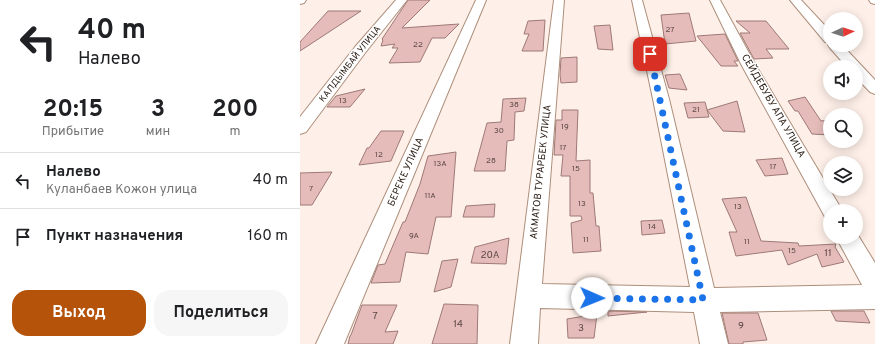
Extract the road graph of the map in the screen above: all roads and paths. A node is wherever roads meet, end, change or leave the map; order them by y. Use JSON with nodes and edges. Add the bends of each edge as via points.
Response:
{"nodes":[{"id":1,"x":402,"y":0,"type":"edge"},
{"id":2,"x":481,"y":0,"type":"edge"},
{"id":3,"x":559,"y":0,"type":"edge"},
{"id":4,"x":637,"y":0,"type":"edge"},
{"id":5,"x":715,"y":0,"type":"edge"},
{"id":6,"x":795,"y":0,"type":"edge"},
{"id":7,"x":823,"y":31,"type":"edge"},
{"id":8,"x":841,"y":52,"type":"edge"},
{"id":9,"x":849,"y":60,"type":"edge"},
{"id":10,"x":863,"y":76,"type":"edge"},
{"id":11,"x":875,"y":89,"type":"edge"},
{"id":12,"x":300,"y":128,"type":"edge"},
{"id":13,"x":828,"y":204,"type":"edge"},
{"id":14,"x":851,"y":244,"type":"edge"},
{"id":15,"x":875,"y":285,"type":"edge"},
{"id":16,"x":528,"y":296,"type":"junction"},
{"id":17,"x":875,"y":297,"type":"edge"},
{"id":18,"x":703,"y":300,"type":"junction"},
{"id":19,"x":330,"y":344,"type":"edge"},
{"id":20,"x":524,"y":344,"type":"edge"},
{"id":21,"x":714,"y":344,"type":"edge"}],
"edges":[{"from":1,"to":12,"type":"street","name":"КАЛДЫМБАЙ УЛИЦА"},
{"from":2,"to":19,"type":"street","name":"БЕРЕКЕ УЛИЦА"},
{"from":3,"to":16,"type":"street","name":"АКМАТОВ ТУРАРБЕК УЛИЦА"},
{"from":4,"to":18,"type":"street","via":[[661,99]]},
{"from":5,"to":13,"type":"street","name":"СЕЙДЕБУБУ АПА УЛИЦА","via":[[748,64]]},
{"from":6,"to":7,"type":"street"},
{"from":8,"to":9,"type":"street"},
{"from":10,"to":11,"type":"street"},
{"from":14,"to":15,"type":"street"},
{"from":16,"to":18,"type":"street"},
{"from":16,"to":20,"type":"street","name":"АКМАТОВ ТУРАРБЕК УЛИЦА"},
{"from":17,"to":18,"type":"street"},
{"from":18,"to":21,"type":"street"}]}
